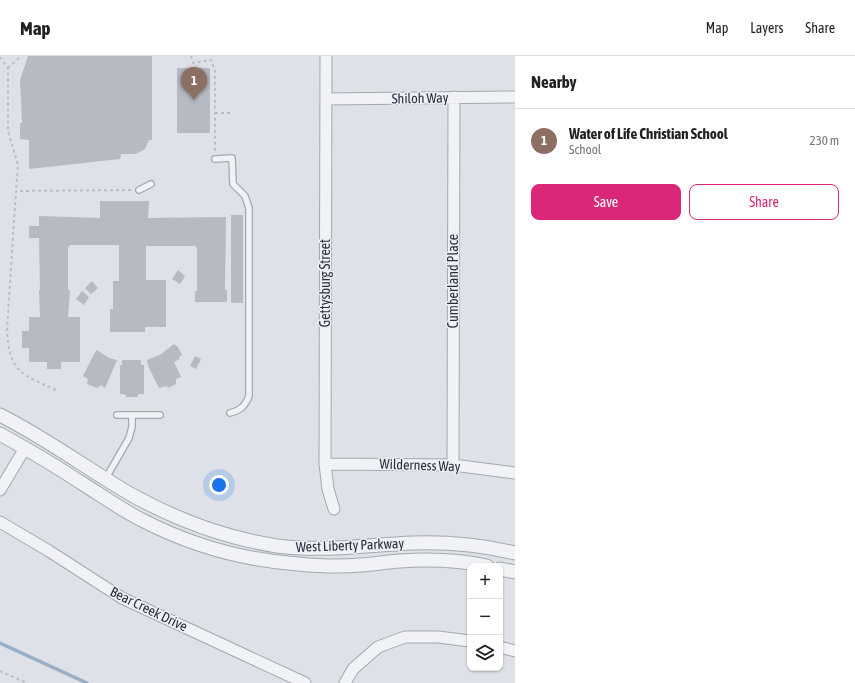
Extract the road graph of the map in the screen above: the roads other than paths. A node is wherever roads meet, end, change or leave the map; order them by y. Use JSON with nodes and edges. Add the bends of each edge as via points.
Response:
{"nodes":[{"id":1,"x":326,"y":56,"type":"edge"},
{"id":2,"x":454,"y":97,"type":"junction"},
{"id":3,"x":515,"y":97,"type":"edge"},
{"id":4,"x":326,"y":99,"type":"junction"},
{"id":5,"x":215,"y":158,"type":"road end"},
{"id":6,"x":151,"y":184,"type":"dead end"},
{"id":7,"x":139,"y":190,"type":"road end"},
{"id":8,"x":230,"y":414,"type":"dead end"},
{"id":9,"x":0,"y":415,"type":"edge"},
{"id":10,"x":117,"y":415,"type":"dead end"},
{"id":11,"x":132,"y":415,"type":"junction"},
{"id":12,"x":160,"y":415,"type":"dead end"},
{"id":13,"x":0,"y":434,"type":"edge"},
{"id":14,"x":25,"y":448,"type":"junction"},
{"id":15,"x":325,"y":464,"type":"junction"},
{"id":16,"x":453,"y":465,"type":"junction"},
{"id":17,"x":515,"y":473,"type":"edge"},
{"id":18,"x":106,"y":478,"type":"junction"},
{"id":19,"x":0,"y":490,"type":"edge"},
{"id":20,"x":334,"y":509,"type":"dead end"},
{"id":21,"x":0,"y":522,"type":"edge"},
{"id":22,"x":515,"y":553,"type":"edge"},
{"id":23,"x":468,"y":563,"type":"edge"},
{"id":24,"x":503,"y":570,"type":"edge"},
{"id":25,"x":515,"y":572,"type":"edge"},
{"id":26,"x":467,"y":641,"type":"edge"},
{"id":27,"x":503,"y":648,"type":"edge"},
{"id":28,"x":515,"y":651,"type":"edge"},
{"id":29,"x":306,"y":683,"type":"edge"},
{"id":30,"x":345,"y":683,"type":"edge"}],
"edges":[{"from":1,"to":4,"type":"street","name":"Gettysburg Street"},
{"from":2,"to":3,"type":"street","name":"Shiloh Way"},
{"from":2,"to":4,"type":"street","name":"Shiloh Way"},
{"from":2,"to":16,"type":"street","name":"Cumberland Place"},
{"from":4,"to":15,"type":"street","name":"Gettysburg Street"},
{"from":5,"to":8,"type":"lane","via":[[232,158],[233,184],[244,196],[249,208],[249,396],[246,404]]},
{"from":6,"to":7,"type":"lane"},
{"from":9,"to":18,"type":"street","name":"West Liberty Parkway"},
{"from":10,"to":11,"type":"lane"},
{"from":11,"to":12,"type":"lane"},
{"from":11,"to":18,"type":"lane","via":[[129,438]]},
{"from":13,"to":14,"type":"street","name":"West Liberty Parkway"},
{"from":14,"to":19,"type":"street"},
{"from":14,"to":23,"type":"street","name":"West Liberty Parkway","via":[[142,520],[194,542],[241,556],[322,566],[429,560]]},
{"from":15,"to":16,"type":"street","name":"Wilderness Way"},
{"from":15,"to":20,"type":"street","name":"Gettysburg Street"},
{"from":16,"to":17,"type":"street","name":"Wilderness Way"},
{"from":18,"to":22,"type":"street","name":"West Liberty Parkway","via":[[132,495],[182,519],[219,532],[277,546],[323,549],[442,543],[487,547]]},
{"from":21,"to":29,"type":"street","name":"Bear Creek Drive","via":[[122,598]]},
{"from":24,"to":25,"type":"street"},
{"from":26,"to":30,"type":"street","via":[[438,637],[398,640],[378,647],[353,669]]},
{"from":27,"to":28,"type":"street"}]}
